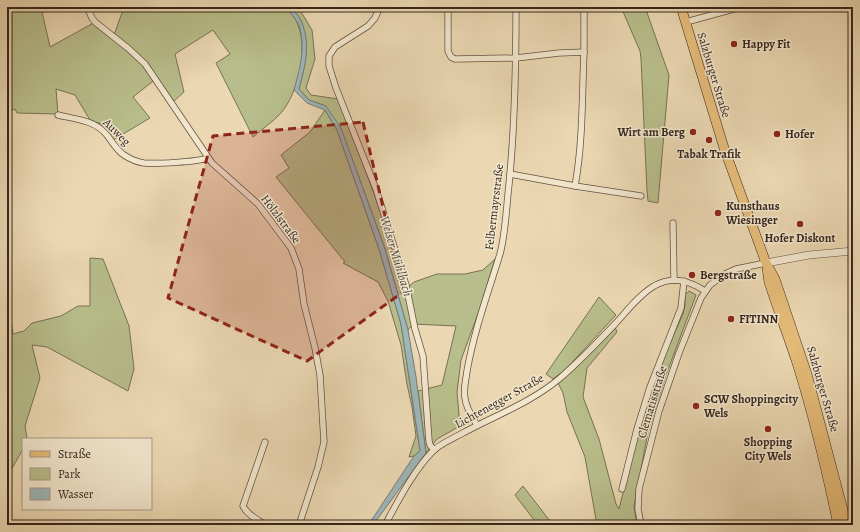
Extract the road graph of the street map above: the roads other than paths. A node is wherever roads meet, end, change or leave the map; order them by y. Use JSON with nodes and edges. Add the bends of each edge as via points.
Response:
{"nodes":[{"id":1,"x":87,"y":7,"type":"edge"},
{"id":2,"x":380,"y":7,"type":"edge"},
{"id":3,"x":448,"y":7,"type":"edge"},
{"id":4,"x":516,"y":7,"type":"edge"},
{"id":5,"x":584,"y":7,"type":"edge"},
{"id":6,"x":681,"y":7,"type":"edge"},
{"id":7,"x":741,"y":7,"type":"edge"},
{"id":8,"x":725,"y":9,"type":"edge"},
{"id":9,"x":686,"y":22,"type":"junction"},
{"id":10,"x":584,"y":52,"type":"junction"},
{"id":11,"x":516,"y":58,"type":"junction"},
{"id":12,"x":58,"y":116,"type":"dead end"},
{"id":13,"x":208,"y":158,"type":"junction"},
{"id":14,"x":510,"y":174,"type":"junction"},
{"id":15,"x":575,"y":186,"type":"junction"},
{"id":16,"x":641,"y":196,"type":"dead end"},
{"id":17,"x":673,"y":223,"type":"dead end"},
{"id":18,"x":853,"y":251,"type":"edge"},
{"id":19,"x":766,"y":263,"type":"junction"},
{"id":20,"x":674,"y":280,"type":"junction"},
{"id":21,"x":684,"y":281,"type":"junction"},
{"id":22,"x":705,"y":291,"type":"junction"},
{"id":23,"x":477,"y":425,"type":"junction"},
{"id":24,"x":264,"y":442,"type":"dead end"},
{"id":25,"x":434,"y":450,"type":"junction"},
{"id":26,"x":622,"y":489,"type":"dead end"},
{"id":27,"x":266,"y":525,"type":"edge"},
{"id":28,"x":299,"y":525,"type":"edge"},
{"id":29,"x":385,"y":525,"type":"edge"},
{"id":30,"x":641,"y":525,"type":"edge"},
{"id":31,"x":838,"y":525,"type":"edge"},
{"id":32,"x":846,"y":525,"type":"edge"}],
"edges":[{"from":1,"to":13,"type":"street","name":"Hölzlstraße","via":[[95,22],[145,64]]},
{"from":2,"to":25,"type":"street","via":[[368,26],[335,47],[329,56],[329,66],[376,189],[406,285],[414,329],[423,356],[429,441]]},
{"from":3,"to":11,"type":"street","via":[[448,51],[451,57]]},
{"from":4,"to":11,"type":"street","name":"Felbermayrstraße"},
{"from":5,"to":10,"type":"street"},
{"from":6,"to":9,"type":"main road","name":"Salzburger Straße"},
{"from":7,"to":8,"type":"street"},
{"from":8,"to":9,"type":"street"},
{"from":9,"to":19,"type":"main road","name":"Salzburger Straße","via":[[724,148]]},
{"from":10,"to":11,"type":"street"},
{"from":10,"to":15,"type":"street"},
{"from":11,"to":14,"type":"street","name":"Felbermayrstraße"},
{"from":12,"to":13,"type":"street","name":"Auweg","via":[[98,127],[120,152],[136,161],[151,163]]},
{"from":13,"to":28,"type":"street","name":"Hölzlstraße","via":[[218,170],[258,204],[291,248],[298,263],[304,304],[320,375],[324,442]]},
{"from":14,"to":15,"type":"street"},
{"from":14,"to":23,"type":"street","name":"Felbermayrstraße","via":[[502,246],[474,340],[465,385],[466,405]]},
{"from":15,"to":16,"type":"street"},
{"from":17,"to":20,"type":"street"},
{"from":18,"to":19,"type":"street","via":[[809,255]]},
{"from":19,"to":22,"type":"street","via":[[725,274]]},
{"from":19,"to":31,"type":"main road","name":"Salzburger Straße","via":[[769,282],[809,406]]},
{"from":19,"to":32,"type":"main road","name":"Salzburger Straße","via":[[776,282],[807,374]]},
{"from":20,"to":21,"type":"street","name":"Lichtenegger Straße"},
{"from":20,"to":23,"type":"street","name":"Lichtenegger Straße","via":[[654,286],[636,300],[584,356],[557,380],[529,400]]},
{"from":21,"to":22,"type":"street","name":"Lichtenegger Straße"},
{"from":21,"to":26,"type":"street","via":[[681,308],[650,387]]},
{"from":22,"to":30,"type":"street","name":"Clematisstraße","via":[[695,310],[659,411],[639,489],[638,509]]},
{"from":23,"to":25,"type":"street","name":"Lichtenegger Straße"},
{"from":24,"to":27,"type":"street","via":[[243,506],[249,514]]},
{"from":25,"to":29,"type":"street","name":"Lichtenegger Straße","via":[[398,500]]}]}
